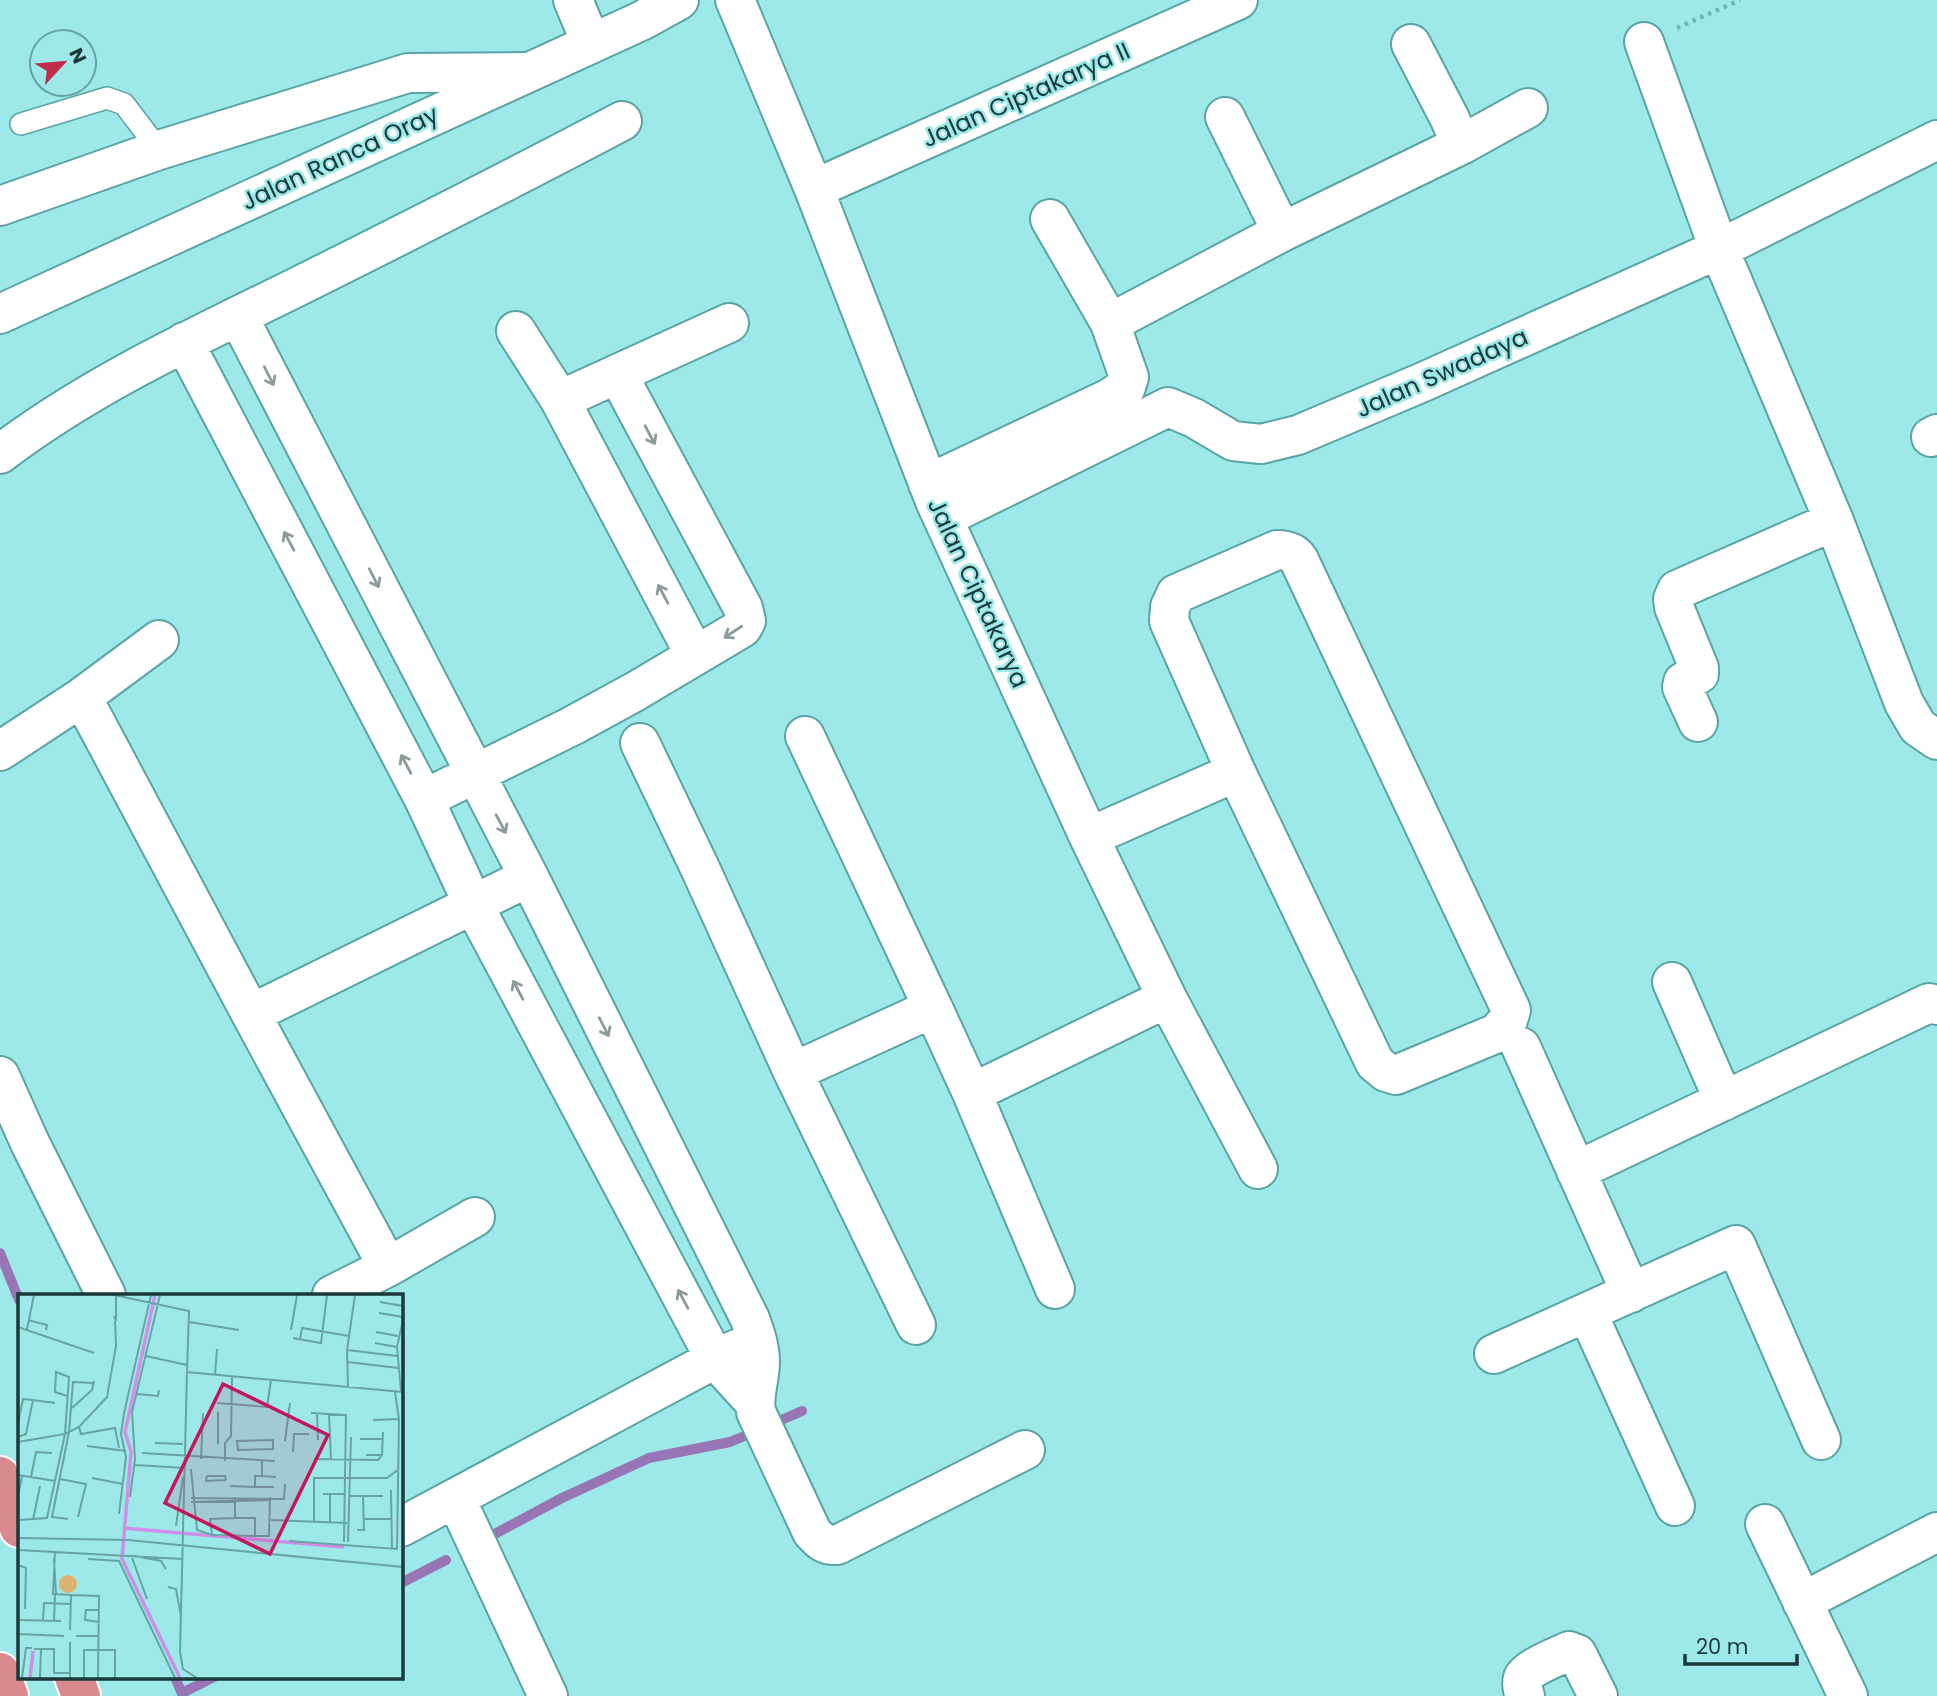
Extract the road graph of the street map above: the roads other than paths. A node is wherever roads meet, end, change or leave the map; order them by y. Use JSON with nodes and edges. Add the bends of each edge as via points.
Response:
{"nodes":[{"id":1,"x":573,"y":0,"type":"edge"},
{"id":2,"x":679,"y":0,"type":"edge"},
{"id":3,"x":735,"y":0,"type":"edge"},
{"id":4,"x":1238,"y":0,"type":"edge"},
{"id":5,"x":1644,"y":42,"type":"road end"},
{"id":6,"x":591,"y":43,"type":"junction"},
{"id":7,"x":1411,"y":44,"type":"dead end"},
{"id":8,"x":526,"y":72,"type":"junction"},
{"id":9,"x":1528,"y":108,"type":"dead end"},
{"id":10,"x":1225,"y":117,"type":"dead end"},
{"id":11,"x":622,"y":121,"type":"dead end"},
{"id":12,"x":21,"y":124,"type":"dead end"},
{"id":13,"x":1937,"y":140,"type":"edge"},
{"id":14,"x":1461,"y":145,"type":"junction"},
{"id":15,"x":159,"y":150,"type":"junction"},
{"id":16,"x":814,"y":189,"type":"junction"},
{"id":17,"x":0,"y":206,"type":"edge"},
{"id":18,"x":1050,"y":219,"type":"dead end"},
{"id":19,"x":1282,"y":232,"type":"junction"},
{"id":20,"x":1719,"y":249,"type":"junction"},
{"id":21,"x":0,"y":314,"type":"edge"},
{"id":22,"x":238,"y":316,"type":"junction"},
{"id":23,"x":729,"y":323,"type":"dead end"},
{"id":24,"x":1110,"y":323,"type":"junction"},
{"id":25,"x":516,"y":331,"type":"dead end"},
{"id":26,"x":184,"y":342,"type":"junction"},
{"id":27,"x":618,"y":375,"type":"junction"},
{"id":28,"x":560,"y":400,"type":"junction"},
{"id":29,"x":0,"y":454,"type":"edge"},
{"id":30,"x":936,"y":501,"type":"junction"},
{"id":31,"x":1833,"y":521,"type":"junction"},
{"id":32,"x":159,"y":640,"type":"dead end"},
{"id":33,"x":695,"y":654,"type":"junction"},
{"id":34,"x":82,"y":697,"type":"junction"},
{"id":35,"x":1698,"y":722,"type":"dead end"},
{"id":36,"x":805,"y":736,"type":"dead end"},
{"id":37,"x":1937,"y":740,"type":"edge"},
{"id":38,"x":640,"y":743,"type":"dead end"},
{"id":39,"x":0,"y":751,"type":"edge"},
{"id":40,"x":1236,"y":772,"type":"junction"},
{"id":41,"x":475,"y":774,"type":"junction"},
{"id":42,"x":424,"y":799,"type":"junction"},
{"id":43,"x":1089,"y":836,"type":"junction"},
{"id":44,"x":529,"y":877,"type":"junction"},
{"id":45,"x":473,"y":904,"type":"junction"},
{"id":46,"x":1672,"y":982,"type":"dead end"},
{"id":47,"x":1167,"y":998,"type":"junction"},
{"id":48,"x":1937,"y":1005,"type":"edge"},
{"id":49,"x":933,"y":1008,"type":"junction"},
{"id":50,"x":251,"y":1014,"type":"junction"},
{"id":51,"x":1521,"y":1047,"type":"dead end"},
{"id":52,"x":793,"y":1072,"type":"junction"},
{"id":53,"x":0,"y":1076,"type":"edge"},
{"id":54,"x":972,"y":1093,"type":"junction"},
{"id":55,"x":1724,"y":1101,"type":"junction"},
{"id":56,"x":1258,"y":1169,"type":"dead end"},
{"id":57,"x":1576,"y":1171,"type":"junction"},
{"id":58,"x":474,"y":1217,"type":"dead end"},
{"id":59,"x":388,"y":1267,"type":"junction"},
{"id":60,"x":1055,"y":1289,"type":"dead end"},
{"id":61,"x":1631,"y":1293,"type":"junction"},
{"id":62,"x":105,"y":1294,"type":"edge"},
{"id":63,"x":334,"y":1294,"type":"edge"},
{"id":64,"x":1587,"y":1312,"type":"junction"},
{"id":65,"x":916,"y":1325,"type":"dead end"},
{"id":66,"x":758,"y":1340,"type":"junction"},
{"id":67,"x":1494,"y":1354,"type":"dead end"},
{"id":68,"x":715,"y":1359,"type":"junction"},
{"id":69,"x":755,"y":1403,"type":"junction"},
{"id":70,"x":1821,"y":1440,"type":"dead end"},
{"id":71,"x":1026,"y":1450,"type":"dead end"},
{"id":72,"x":0,"y":1476,"type":"edge"},
{"id":73,"x":456,"y":1499,"type":"junction"},
{"id":74,"x":1675,"y":1506,"type":"dead end"},
{"id":75,"x":1765,"y":1524,"type":"dead end"},
{"id":76,"x":18,"y":1525,"type":"edge"},
{"id":77,"x":402,"y":1526,"type":"edge"},
{"id":78,"x":1937,"y":1532,"type":"edge"},
{"id":79,"x":1802,"y":1602,"type":"junction"},
{"id":80,"x":0,"y":1672,"type":"edge"},
{"id":81,"x":74,"y":1678,"type":"edge"},
{"id":82,"x":9,"y":1696,"type":"edge"},
{"id":83,"x":81,"y":1696,"type":"edge"},
{"id":84,"x":548,"y":1696,"type":"edge"},
{"id":85,"x":1525,"y":1696,"type":"edge"},
{"id":86,"x":1598,"y":1696,"type":"edge"},
{"id":87,"x":1848,"y":1696,"type":"edge"}],
"edges":[{"from":1,"to":6,"type":"street"},
{"from":2,"to":6,"type":"street","name":"Jalan Ranca Oray"},
{"from":3,"to":16,"type":"street","name":"Jalan Ciptakarya"},
{"from":4,"to":16,"type":"street","name":"Jalan Ciptakarya II"},
{"from":5,"to":20,"type":"street"},
{"from":6,"to":8,"type":"street","name":"Jalan Ranca Oray"},
{"from":7,"to":14,"type":"street"},
{"from":8,"to":15,"type":"street","via":[[408,73]]},
{"from":8,"to":21,"type":"street","name":"Jalan Ranca Oray"},
{"from":9,"to":14,"type":"street"},
{"from":10,"to":19,"type":"street"},
{"from":11,"to":22,"type":"street"},
{"from":12,"to":15,"type":"lane","via":[[107,98],[124,104]]},
{"from":13,"to":20,"type":"street","name":"Jalan Swadaya"},
{"from":14,"to":19,"type":"street"},
{"from":15,"to":17,"type":"street"},
{"from":16,"to":30,"type":"street","name":"Jalan Ciptakarya"},
{"from":18,"to":24,"type":"street"},
{"from":19,"to":24,"type":"street"},
{"from":20,"to":30,"type":"street","name":"Jalan Swadaya","via":[[1298,435],[1261,444],[1233,441],[1168,407]]},
{"from":20,"to":31,"type":"street"},
{"from":22,"to":26,"type":"street"},
{"from":22,"to":41,"type":"street","one_way":true},
{"from":23,"to":27,"type":"street"},
{"from":24,"to":30,"type":"street","via":[[1129,376],[1126,387]]},
{"from":25,"to":28,"type":"street"},
{"from":26,"to":29,"type":"street","via":[[100,387]]},
{"from":42,"to":26,"type":"street","one_way":true},
{"from":27,"to":28,"type":"street"},
{"from":27,"to":33,"type":"street","one_way":true,"via":[[743,608],[746,621],[742,628]]},
{"from":33,"to":28,"type":"street","one_way":true},
{"from":30,"to":43,"type":"street","name":"Jalan Ciptakarya"},
{"from":31,"to":35,"type":"street","via":[[1677,590],[1674,607],[1699,668],[1699,674],[1682,687]]},
{"from":31,"to":37,"type":"street","via":[[1905,703],[1917,727]]},
{"from":32,"to":34,"type":"street"},
{"from":33,"to":41,"type":"street","via":[[572,726]]},
{"from":34,"to":39,"type":"street"},
{"from":34,"to":50,"type":"street"},
{"from":36,"to":49,"type":"street"},
{"from":38,"to":52,"type":"street"},
{"from":40,"to":40,"type":"street","via":[[1375,1063],[1396,1075],[1497,1033],[1511,1010],[1507,998],[1299,560],[1285,550],[1182,591],[1170,607],[1169,621]]},
{"from":40,"to":43,"type":"street"},
{"from":41,"to":42,"type":"street"},
{"from":41,"to":44,"type":"street","one_way":true},
{"from":42,"to":45,"type":"street"},
{"from":43,"to":47,"type":"street","name":"Jalan Ciptakarya"},
{"from":44,"to":45,"type":"street"},
{"from":44,"to":66,"type":"street","one_way":true},
{"from":45,"to":50,"type":"street"},
{"from":68,"to":45,"type":"street","one_way":true},
{"from":46,"to":55,"type":"street"},
{"from":47,"to":54,"type":"street"},
{"from":47,"to":56,"type":"street","name":"Jalan Ciptakarya"},
{"from":48,"to":55,"type":"street","via":[[1929,1003]]},
{"from":49,"to":52,"type":"street"},
{"from":49,"to":54,"type":"street"},
{"from":50,"to":59,"type":"street"},
{"from":51,"to":57,"type":"street"},
{"from":52,"to":65,"type":"street"},
{"from":53,"to":62,"type":"street"},
{"from":54,"to":60,"type":"street"},
{"from":55,"to":57,"type":"street"},
{"from":57,"to":61,"type":"street"},
{"from":58,"to":59,"type":"street"},
{"from":59,"to":63,"type":"street"},
{"from":61,"to":64,"type":"street"},
{"from":61,"to":70,"type":"street","via":[[1736,1245]]},
{"from":64,"to":67,"type":"street"},
{"from":64,"to":74,"type":"street"},
{"from":66,"to":68,"type":"street"},
{"from":66,"to":69,"type":"street"},
{"from":68,"to":69,"type":"street"},
{"from":68,"to":73,"type":"street"},
{"from":69,"to":71,"type":"street","via":[[812,1532],[828,1546]]},
{"from":72,"to":76,"type":"highway"},
{"from":73,"to":77,"type":"street"},
{"from":73,"to":84,"type":"street"},
{"from":75,"to":79,"type":"street"},
{"from":78,"to":79,"type":"street"},
{"from":79,"to":87,"type":"street"},
{"from":80,"to":82,"type":"highway"},
{"from":81,"to":83,"type":"highway"},
{"from":85,"to":86,"type":"street","via":[[1524,1676],[1569,1651],[1577,1654]]}]}
